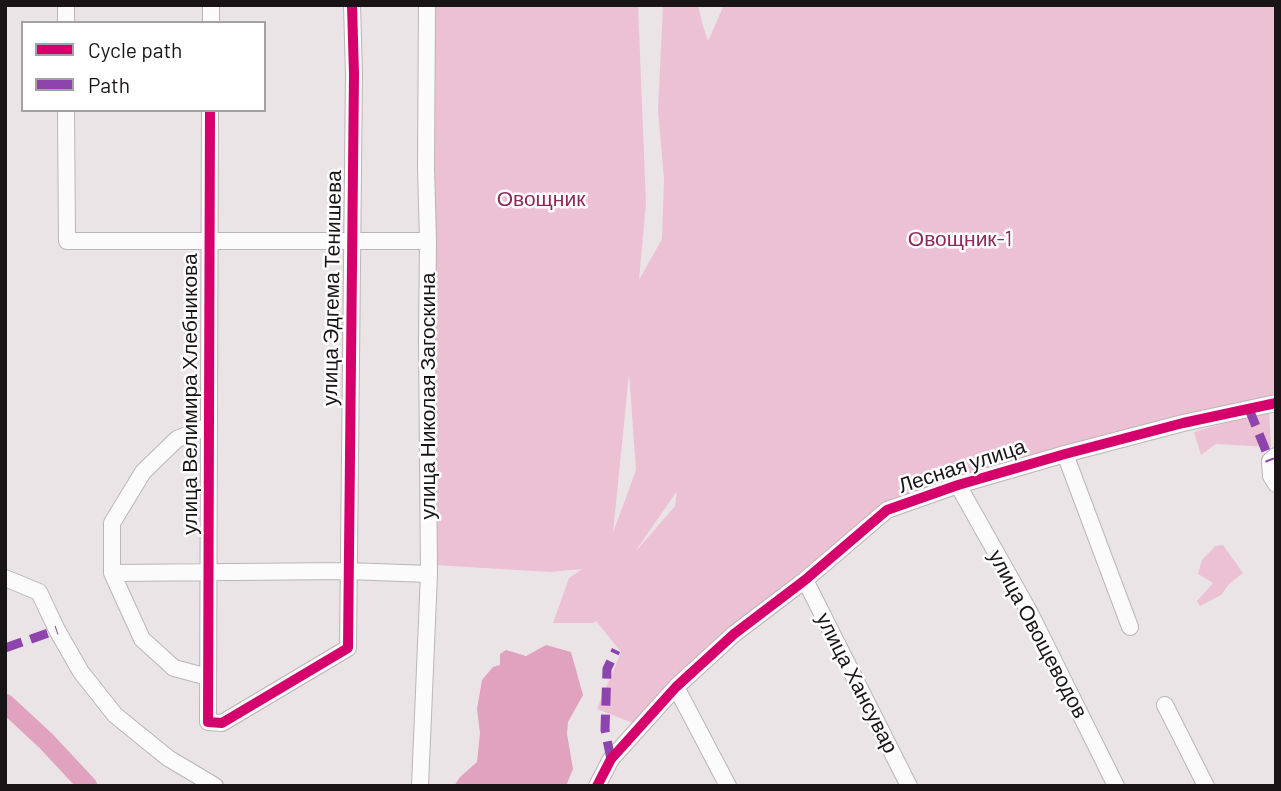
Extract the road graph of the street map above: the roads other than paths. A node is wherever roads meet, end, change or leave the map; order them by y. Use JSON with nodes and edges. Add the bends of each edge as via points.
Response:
{"nodes":[{"id":1,"x":352,"y":5,"type":"edge"},
{"id":2,"x":427,"y":5,"type":"edge"},
{"id":3,"x":66,"y":112,"type":"edge"},
{"id":4,"x":210,"y":112,"type":"edge"},
{"id":5,"x":209,"y":240,"type":"junction"},
{"id":6,"x":352,"y":241,"type":"junction"},
{"id":7,"x":428,"y":241,"type":"junction"},
{"id":8,"x":1276,"y":402,"type":"edge"},
{"id":9,"x":209,"y":426,"type":"junction"},
{"id":10,"x":1065,"y":454,"type":"junction"},
{"id":11,"x":1276,"y":456,"type":"edge"},
{"id":12,"x":1276,"y":484,"type":"edge"},
{"id":13,"x":958,"y":485,"type":"junction"},
{"id":14,"x":348,"y":570,"type":"junction"},
{"id":15,"x":112,"y":573,"type":"junction"},
{"id":16,"x":208,"y":573,"type":"junction"},
{"id":17,"x":429,"y":574,"type":"junction"},
{"id":18,"x":5,"y":578,"type":"edge"},
{"id":19,"x":805,"y":580,"type":"junction"},
{"id":20,"x":1130,"y":627,"type":"dead end"},
{"id":21,"x":208,"y":677,"type":"junction"},
{"id":22,"x":676,"y":687,"type":"junction"},
{"id":23,"x":1165,"y":705,"type":"dead end"},
{"id":24,"x":215,"y":786,"type":"edge"},
{"id":25,"x":420,"y":786,"type":"edge"},
{"id":26,"x":597,"y":786,"type":"edge"},
{"id":27,"x":728,"y":786,"type":"edge"},
{"id":28,"x":909,"y":786,"type":"edge"},
{"id":29,"x":1116,"y":786,"type":"edge"},
{"id":30,"x":1206,"y":786,"type":"edge"}],
"edges":[{"from":1,"to":6,"type":"street","name":"улица Эдгема Тенишева"},
{"from":2,"to":7,"type":"street","name":"улица Николая Загоскина"},
{"from":3,"to":5,"type":"street","via":[[66,241]]},
{"from":4,"to":5,"type":"street","name":"улица Велимира Хлебникова"},
{"from":5,"to":6,"type":"street"},
{"from":5,"to":9,"type":"street","name":"улица Велимира Хлебникова"},
{"from":6,"to":7,"type":"street"},
{"from":6,"to":14,"type":"street","name":"улица Эдгема Тенишева"},
{"from":7,"to":17,"type":"street","name":"улица Николая Загоскина"},
{"from":8,"to":10,"type":"street","name":"Лесная улица"},
{"from":9,"to":15,"type":"street","via":[[177,439],[143,472],[112,523]]},
{"from":9,"to":16,"type":"street","name":"улица Велимира Хлебникова"},
{"from":10,"to":13,"type":"street","name":"Лесная улица"},
{"from":10,"to":20,"type":"street"},
{"from":11,"to":12,"type":"street","via":[[1270,461]]},
{"from":13,"to":19,"type":"street","name":"Лесная улица","via":[[887,510]]},
{"from":13,"to":29,"type":"street","name":"улица Овощеводов","via":[[1030,613]]},
{"from":14,"to":16,"type":"street"},
{"from":14,"to":17,"type":"street"},
{"from":14,"to":21,"type":"street","name":"улица Эдгема Тенишева","via":[[348,648],[222,723],[208,722]]},
{"from":15,"to":16,"type":"street"},
{"from":15,"to":21,"type":"street","via":[[142,639],[174,668]]},
{"from":16,"to":21,"type":"street","name":"улица Велимира Хлебникова"},
{"from":17,"to":25,"type":"street","name":"улица Николая Загоскина"},
{"from":18,"to":24,"type":"street","via":[[39,592],[81,672],[115,715],[168,758]]},
{"from":19,"to":22,"type":"street","name":"Лесная улица","via":[[734,634]]},
{"from":19,"to":28,"type":"street","name":"улица Хансувар"},
{"from":22,"to":26,"type":"street","name":"Лесная улица","via":[[611,759]]},
{"from":22,"to":27,"type":"street"},
{"from":23,"to":30,"type":"street"}]}
